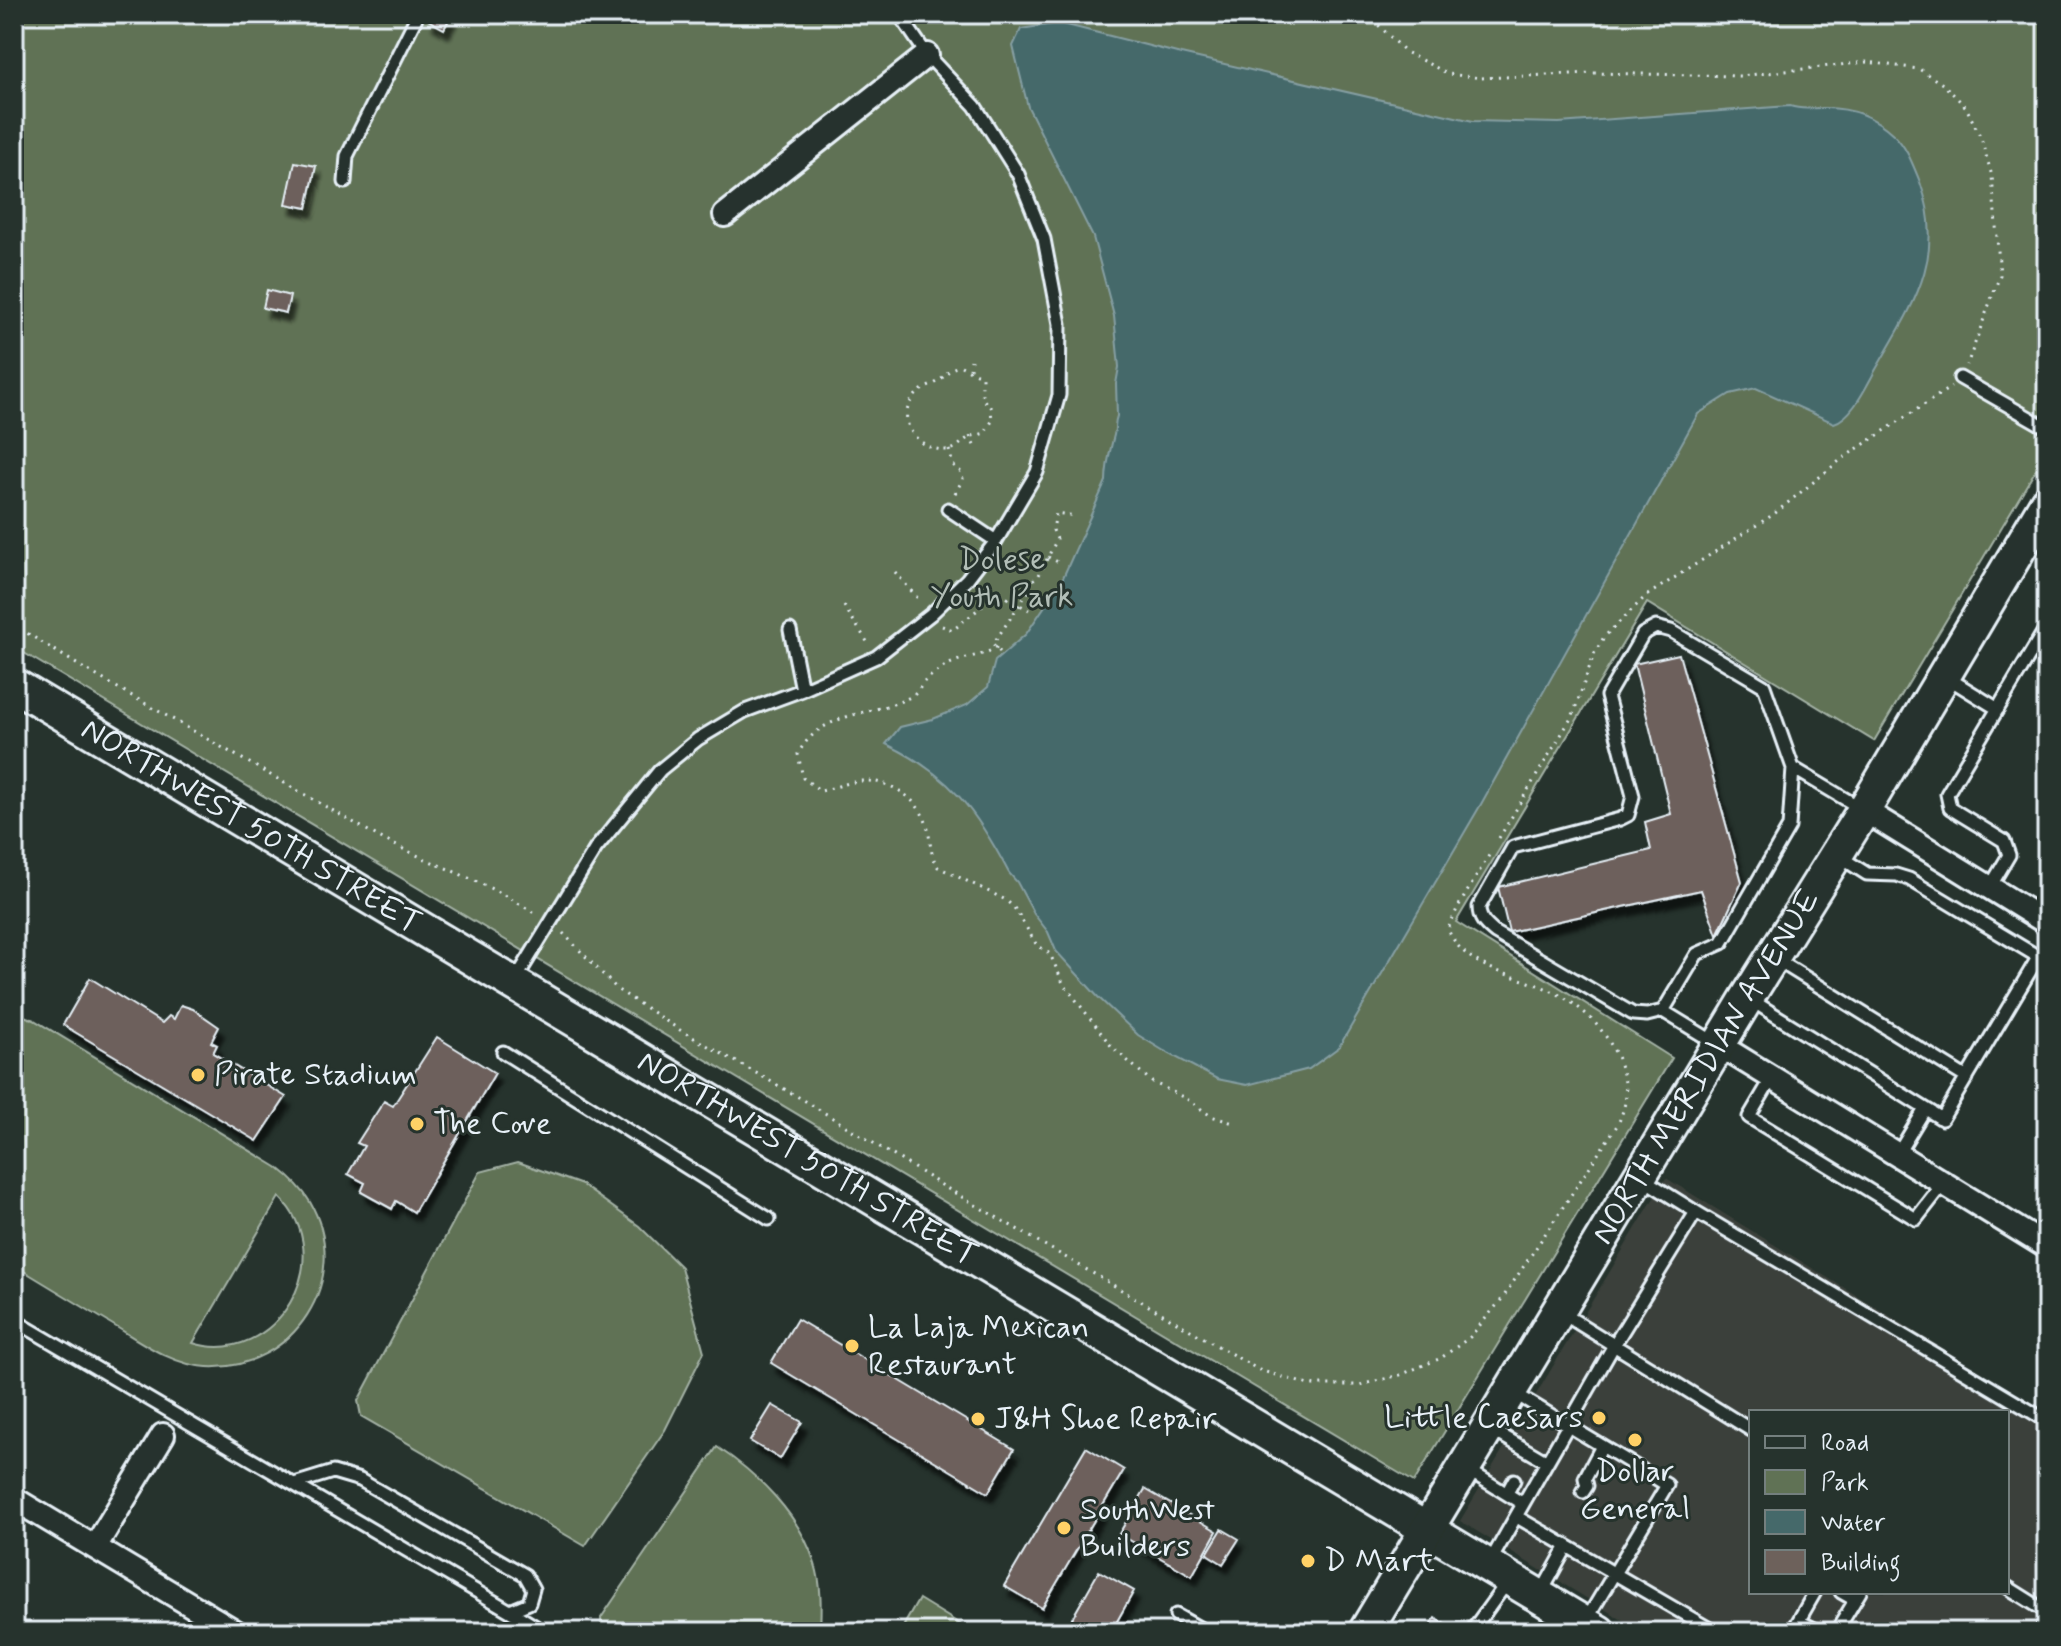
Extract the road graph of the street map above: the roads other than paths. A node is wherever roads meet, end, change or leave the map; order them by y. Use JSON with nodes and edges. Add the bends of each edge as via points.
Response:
{"nodes":[{"id":1,"x":418,"y":14,"type":"edge"},
{"id":2,"x":899,"y":14,"type":"edge"},
{"id":3,"x":927,"y":55,"type":"junction"},
{"id":4,"x":345,"y":182,"type":"dead end"},
{"id":5,"x":725,"y":215,"type":"dead end"},
{"id":6,"x":1960,"y":378,"type":"road end"},
{"id":7,"x":2047,"y":428,"type":"edge"},
{"id":8,"x":948,"y":509,"type":"road end"},
{"id":9,"x":2044,"y":513,"type":"edge"},
{"id":10,"x":996,"y":541,"type":"junction"},
{"id":11,"x":2047,"y":626,"type":"edge"},
{"id":12,"x":790,"y":630,"type":"dead end"},
{"id":13,"x":1944,"y":676,"type":"junction"},
{"id":14,"x":14,"y":685,"type":"edge"},
{"id":15,"x":802,"y":690,"type":"junction"},
{"id":16,"x":1998,"y":709,"type":"junction"},
{"id":17,"x":1793,"y":768,"type":"junction"},
{"id":18,"x":1864,"y":810,"type":"junction"},
{"id":19,"x":1836,"y":855,"type":"junction"},
{"id":20,"x":1990,"y":887,"type":"junction"},
{"id":21,"x":2045,"y":916,"type":"edge"},
{"id":22,"x":1773,"y":957,"type":"junction"},
{"id":23,"x":2043,"y":959,"type":"edge"},
{"id":24,"x":513,"y":983,"type":"junction"},
{"id":25,"x":1747,"y":998,"type":"junction"},
{"id":26,"x":1663,"y":1011,"type":"junction"},
{"id":27,"x":1719,"y":1045,"type":"junction"},
{"id":28,"x":503,"y":1052,"type":"dead end"},
{"id":29,"x":1772,"y":1078,"type":"junction"},
{"id":30,"x":1967,"y":1078,"type":"junction"},
{"id":31,"x":1925,"y":1109,"type":"junction"},
{"id":32,"x":1897,"y":1155,"type":"junction"},
{"id":33,"x":1639,"y":1176,"type":"junction"},
{"id":34,"x":1944,"y":1183,"type":"junction"},
{"id":35,"x":1696,"y":1212,"type":"junction"},
{"id":36,"x":769,"y":1219,"type":"dead end"},
{"id":37,"x":2047,"y":1247,"type":"edge"},
{"id":38,"x":1558,"y":1310,"type":"junction"},
{"id":39,"x":14,"y":1320,"type":"edge"},
{"id":40,"x":1614,"y":1345,"type":"junction"},
{"id":41,"x":1511,"y":1390,"type":"junction"},
{"id":42,"x":2047,"y":1421,"type":"edge"},
{"id":43,"x":1569,"y":1426,"type":"junction"},
{"id":44,"x":1489,"y":1428,"type":"junction"},
{"id":45,"x":1749,"y":1429,"type":"edge"},
{"id":46,"x":163,"y":1435,"type":"dead end"},
{"id":47,"x":1602,"y":1446,"type":"junction"},
{"id":48,"x":1547,"y":1462,"type":"junction"},
{"id":49,"x":1465,"y":1468,"type":"junction"},
{"id":50,"x":1514,"y":1480,"type":"dead end"},
{"id":51,"x":294,"y":1484,"type":"junction"},
{"id":52,"x":1578,"y":1489,"type":"dead end"},
{"id":53,"x":1507,"y":1493,"type":"junction"},
{"id":54,"x":14,"y":1499,"type":"edge"},
{"id":55,"x":1523,"y":1504,"type":"junction"},
{"id":56,"x":1517,"y":1517,"type":"junction"},
{"id":57,"x":1427,"y":1530,"type":"junction"},
{"id":58,"x":1567,"y":1546,"type":"junction"},
{"id":59,"x":95,"y":1547,"type":"junction"},
{"id":60,"x":1499,"y":1572,"type":"junction"},
{"id":61,"x":1614,"y":1573,"type":"junction"},
{"id":62,"x":2009,"y":1588,"type":"edge"},
{"id":63,"x":1814,"y":1594,"type":"edge"},
{"id":64,"x":1539,"y":1596,"type":"junction"},
{"id":65,"x":1858,"y":1596,"type":"edge"},
{"id":66,"x":510,"y":1611,"type":"junction"},
{"id":67,"x":2047,"y":1612,"type":"edge"},
{"id":68,"x":1176,"y":1615,"type":"dead end"},
{"id":69,"x":1799,"y":1621,"type":"junction"},
{"id":70,"x":2047,"y":1621,"type":"edge"},
{"id":71,"x":1581,"y":1626,"type":"edge"},
{"id":72,"x":234,"y":1632,"type":"edge"},
{"id":73,"x":544,"y":1632,"type":"edge"},
{"id":74,"x":1206,"y":1632,"type":"edge"},
{"id":75,"x":1365,"y":1632,"type":"edge"},
{"id":76,"x":1471,"y":1632,"type":"edge"},
{"id":77,"x":1715,"y":1632,"type":"edge"},
{"id":78,"x":1792,"y":1632,"type":"edge"},
{"id":79,"x":1820,"y":1632,"type":"edge"},
{"id":80,"x":1836,"y":1632,"type":"edge"},
{"id":81,"x":2040,"y":1632,"type":"edge"}],
"edges":[{"from":1,"to":4,"type":"lane","via":[[347,156]]},
{"from":2,"to":3,"type":"lane"},
{"from":3,"to":5,"type":"street"},
{"from":3,"to":10,"type":"lane","via":[[975,106],[1018,174],[1044,239],[1060,324],[1056,408],[1037,472]]},
{"from":6,"to":7,"type":"lane"},
{"from":8,"to":10,"type":"lane"},
{"from":9,"to":13,"type":"main road","name":"NORTH MERIDIAN AVENUE"},
{"from":10,"to":15,"type":"lane","via":[[931,614],[876,657]]},
{"from":11,"to":16,"type":"lane"},
{"from":12,"to":15,"type":"lane"},
{"from":13,"to":16,"type":"lane"},
{"from":13,"to":18,"type":"main road","name":"NORTH MERIDIAN AVENUE"},
{"from":14,"to":24,"type":"main road","name":"NORTHWEST 50TH STREET"},
{"from":15,"to":24,"type":"lane","via":[[745,711],[660,770],[596,848]]},
{"from":16,"to":20,"type":"lane","via":[[1947,794],[1950,808],[2004,841],[2009,855]]},
{"from":17,"to":18,"type":"lane"},
{"from":17,"to":26,"type":"lane","via":[[1789,827],[1722,943],[1697,954]]},
{"from":17,"to":26,"type":"lane","via":[[1764,686],[1656,627],[1643,634],[1607,696],[1633,796],[1628,815],[1518,843],[1479,907],[1483,924],[1633,1014]]},
{"from":18,"to":19,"type":"main road","name":"NORTH MERIDIAN AVENUE"},
{"from":18,"to":20,"type":"street"},
{"from":19,"to":22,"type":"main road","name":"NORTH MERIDIAN AVENUE"},
{"from":19,"to":23,"type":"lane","via":[[1867,874],[1909,879]]},
{"from":20,"to":21,"type":"street"},
{"from":22,"to":25,"type":"main road","name":"NORTH MERIDIAN AVENUE"},
{"from":22,"to":30,"type":"lane"},
{"from":23,"to":30,"type":"lane"},
{"from":24,"to":57,"type":"main road","name":"NORTHWEST 50TH STREET"},
{"from":25,"to":27,"type":"main road","name":"NORTH MERIDIAN AVENUE"},
{"from":25,"to":31,"type":"lane"},
{"from":26,"to":27,"type":"lane"},
{"from":27,"to":29,"type":"street"},
{"from":27,"to":33,"type":"main road","name":"NORTH MERIDIAN AVENUE"},
{"from":28,"to":36,"type":"lane"},
{"from":29,"to":32,"type":"street"},
{"from":29,"to":34,"type":"lane","via":[[1749,1117],[1916,1219]]},
{"from":30,"to":31,"type":"lane","via":[[1942,1119]]},
{"from":31,"to":32,"type":"lane"},
{"from":32,"to":34,"type":"street"},
{"from":33,"to":35,"type":"lane"},
{"from":33,"to":38,"type":"main road","name":"NORTH MERIDIAN AVENUE"},
{"from":34,"to":37,"type":"street"},
{"from":35,"to":40,"type":"lane"},
{"from":35,"to":42,"type":"lane"},
{"from":38,"to":40,"type":"lane"},
{"from":38,"to":41,"type":"main road","name":"NORTH MERIDIAN AVENUE"},
{"from":39,"to":51,"type":"lane"},
{"from":40,"to":43,"type":"lane"},
{"from":40,"to":45,"type":"lane"},
{"from":41,"to":43,"type":"lane"},
{"from":41,"to":44,"type":"main road","name":"NORTH MERIDIAN AVENUE"},
{"from":43,"to":47,"type":"lane"},
{"from":43,"to":48,"type":"lane"},
{"from":44,"to":48,"type":"lane","via":[[1527,1457]]},
{"from":44,"to":49,"type":"main road","name":"NORTH MERIDIAN AVENUE"},
{"from":46,"to":59,"type":"street"},
{"from":47,"to":52,"type":"lane","via":[[1585,1478],[1576,1481]]},
{"from":47,"to":61,"type":"lane","via":[[1667,1485]]},
{"from":48,"to":55,"type":"lane"},
{"from":49,"to":53,"type":"lane"},
{"from":49,"to":57,"type":"main road","name":"NORTH MERIDIAN AVENUE"},
{"from":50,"to":53,"type":"lane"},
{"from":51,"to":66,"type":"lane"},
{"from":51,"to":66,"type":"lane","via":[[333,1472],[360,1480],[513,1566],[533,1589],[529,1603]]},
{"from":53,"to":55,"type":"lane"},
{"from":54,"to":59,"type":"street"},
{"from":55,"to":56,"type":"lane"},
{"from":56,"to":58,"type":"lane","via":[[1555,1532]]},
{"from":56,"to":60,"type":"lane"},
{"from":57,"to":60,"type":"main road","name":"NORTHWEST 50TH STREET"},
{"from":57,"to":75,"type":"main road","name":"NORTH MERIDIAN AVENUE"},
{"from":58,"to":61,"type":"lane"},
{"from":58,"to":64,"type":"lane"},
{"from":59,"to":72,"type":"street"},
{"from":60,"to":64,"type":"main road","name":"NORTHWEST 50TH STREET"},
{"from":60,"to":76,"type":"lane"},
{"from":61,"to":71,"type":"lane"},
{"from":61,"to":77,"type":"lane"},
{"from":62,"to":67,"type":"lane"},
{"from":63,"to":69,"type":"lane"},
{"from":64,"to":71,"type":"main road","name":"NORTHWEST 50TH STREET"},
{"from":65,"to":80,"type":"lane"},
{"from":66,"to":73,"type":"lane"},
{"from":68,"to":74,"type":"lane"},
{"from":69,"to":78,"type":"lane"},
{"from":69,"to":79,"type":"lane"},
{"from":70,"to":81,"type":"lane"}]}
